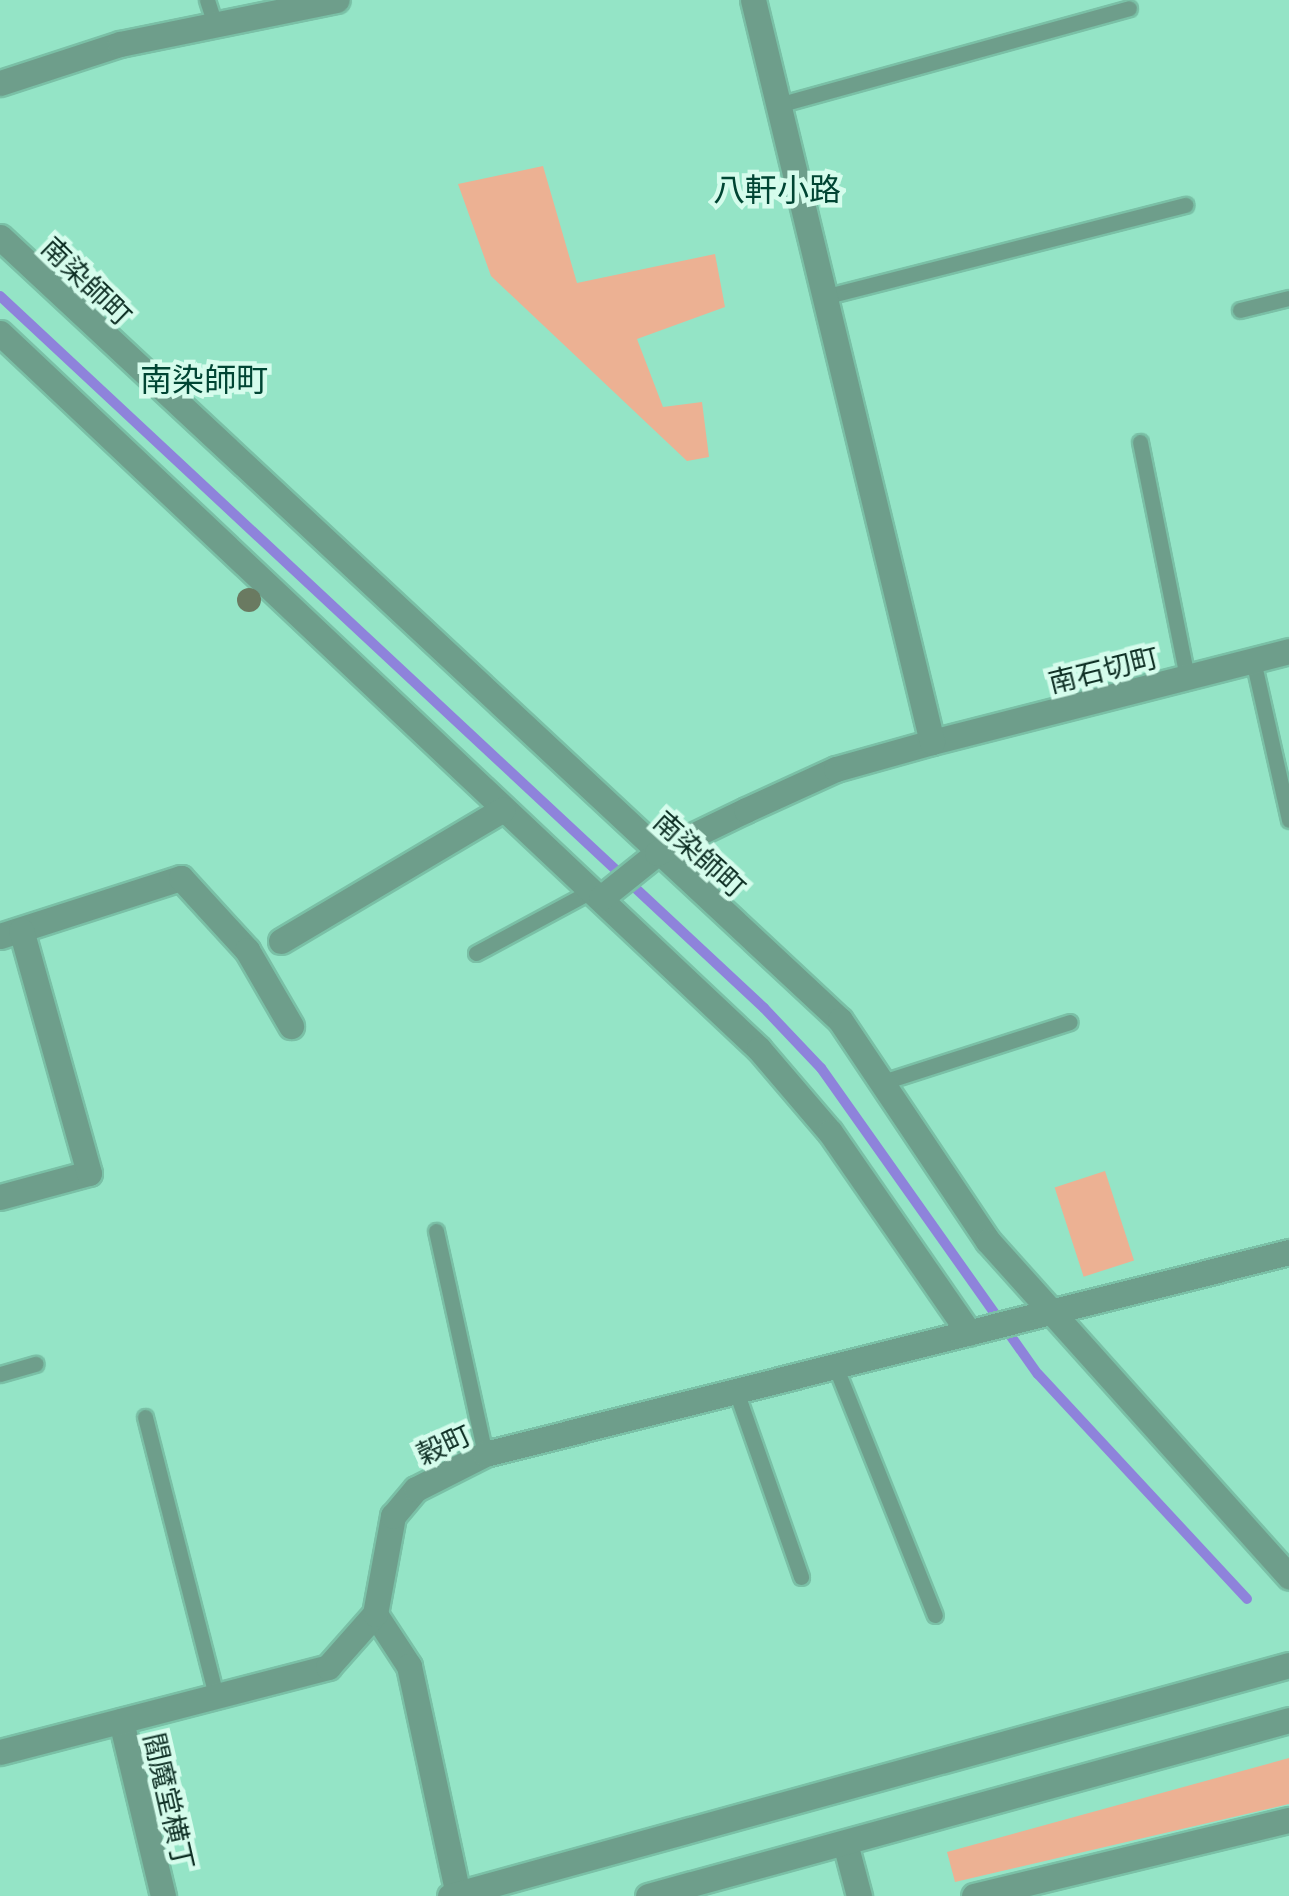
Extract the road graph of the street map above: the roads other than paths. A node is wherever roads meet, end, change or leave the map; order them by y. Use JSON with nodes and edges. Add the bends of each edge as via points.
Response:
{"nodes":[{"id":1,"x":336,"y":0,"type":"edge"},
{"id":2,"x":754,"y":0,"type":"edge"},
{"id":3,"x":1129,"y":8,"type":"dead end"},
{"id":4,"x":211,"y":12,"type":"edge"},
{"id":5,"x":0,"y":83,"type":"edge"},
{"id":6,"x":778,"y":105,"type":"junction"},
{"id":7,"x":1185,"y":205,"type":"dead end"},
{"id":8,"x":0,"y":238,"type":"edge"},
{"id":9,"x":824,"y":298,"type":"junction"},
{"id":10,"x":1289,"y":298,"type":"edge"},
{"id":11,"x":1240,"y":310,"type":"dead end"},
{"id":12,"x":0,"y":333,"type":"edge"},
{"id":13,"x":10,"y":356,"type":"edge"},
{"id":14,"x":1140,"y":442,"type":"dead end"},
{"id":15,"x":1289,"y":651,"type":"edge"},
{"id":16,"x":1253,"y":660,"type":"junction"},
{"id":17,"x":1187,"y":678,"type":"junction"},
{"id":18,"x":932,"y":742,"type":"junction"},
{"id":19,"x":503,"y":810,"type":"junction"},
{"id":20,"x":1289,"y":820,"type":"edge"},
{"id":21,"x":653,"y":856,"type":"junction"},
{"id":22,"x":602,"y":892,"type":"junction"},
{"id":23,"x":10,"y":933,"type":"edge"},
{"id":24,"x":281,"y":941,"type":"dead end"},
{"id":25,"x":476,"y":953,"type":"dead end"},
{"id":26,"x":1070,"y":1022,"type":"dead end"},
{"id":27,"x":291,"y":1026,"type":"dead end"},
{"id":28,"x":884,"y":1082,"type":"junction"},
{"id":29,"x":0,"y":1197,"type":"edge"},
{"id":30,"x":436,"y":1231,"type":"dead end"},
{"id":31,"x":1289,"y":1252,"type":"edge"},
{"id":32,"x":1049,"y":1314,"type":"junction"},
{"id":33,"x":976,"y":1331,"type":"junction"},
{"id":34,"x":36,"y":1364,"type":"dead end"},
{"id":35,"x":836,"y":1368,"type":"junction"},
{"id":36,"x":0,"y":1374,"type":"edge"},
{"id":37,"x":736,"y":1391,"type":"junction"},
{"id":38,"x":145,"y":1417,"type":"dead end"},
{"id":39,"x":485,"y":1454,"type":"junction"},
{"id":40,"x":801,"y":1577,"type":"dead end"},
{"id":41,"x":1289,"y":1577,"type":"edge"},
{"id":42,"x":375,"y":1614,"type":"junction"},
{"id":43,"x":935,"y":1615,"type":"dead end"},
{"id":44,"x":1289,"y":1665,"type":"edge"},
{"id":45,"x":216,"y":1696,"type":"junction"},
{"id":46,"x":1289,"y":1720,"type":"edge"},
{"id":47,"x":122,"y":1721,"type":"junction"},
{"id":48,"x":0,"y":1752,"type":"edge"},
{"id":49,"x":1289,"y":1820,"type":"edge"},
{"id":50,"x":845,"y":1843,"type":"junction"},
{"id":51,"x":454,"y":1895,"type":"edge"},
{"id":52,"x":163,"y":1896,"type":"edge"},
{"id":53,"x":648,"y":1896,"type":"edge"},
{"id":54,"x":859,"y":1896,"type":"edge"},
{"id":55,"x":974,"y":1896,"type":"edge"}],
"edges":[{"from":1,"to":4,"type":"street"},
{"from":2,"to":6,"type":"street"},
{"from":3,"to":6,"type":"lane"},
{"from":4,"to":5,"type":"street"},
{"from":6,"to":9,"type":"street"},
{"from":7,"to":9,"type":"lane"},
{"from":8,"to":21,"type":"street","name":"南染師町"},
{"from":9,"to":18,"type":"street"},
{"from":10,"to":11,"type":"lane"},
{"from":12,"to":13,"type":"street"},
{"from":13,"to":19,"type":"street"},
{"from":14,"to":17,"type":"lane"},
{"from":15,"to":16,"type":"street","name":"南石切町"},
{"from":16,"to":17,"type":"street","name":"南石切町"},
{"from":16,"to":20,"type":"lane"},
{"from":17,"to":18,"type":"street","name":"南石切町"},
{"from":18,"to":21,"type":"street","name":"南石切町","via":[[836,768]]},
{"from":19,"to":22,"type":"street"},
{"from":19,"to":24,"type":"street"},
{"from":21,"to":22,"type":"street","name":"南石切町"},
{"from":21,"to":28,"type":"street","name":"南染師町","via":[[840,1020]]},
{"from":22,"to":25,"type":"lane"},
{"from":22,"to":33,"type":"street","via":[[818,1118]]},
{"from":23,"to":27,"type":"street","via":[[181,878],[248,950]]},
{"from":23,"to":29,"type":"street","via":[[89,1173]]},
{"from":26,"to":28,"type":"lane"},
{"from":28,"to":32,"type":"street","name":"南染師町","via":[[988,1241]]},
{"from":30,"to":39,"type":"lane"},
{"from":31,"to":32,"type":"street","name":"穀町"},
{"from":32,"to":33,"type":"street","name":"穀町"},
{"from":32,"to":41,"type":"street","name":"南染師町"},
{"from":33,"to":35,"type":"street","name":"穀町"},
{"from":34,"to":36,"type":"lane"},
{"from":35,"to":37,"type":"street","name":"穀町"},
{"from":35,"to":43,"type":"lane"},
{"from":37,"to":39,"type":"street","name":"穀町"},
{"from":37,"to":40,"type":"lane"},
{"from":38,"to":45,"type":"lane"},
{"from":39,"to":42,"type":"street","name":"穀町","via":[[416,1489],[392,1516]]},
{"from":42,"to":45,"type":"street","via":[[328,1667]]},
{"from":42,"to":51,"type":"street","via":[[409,1666]]},
{"from":44,"to":51,"type":"street"},
{"from":45,"to":47,"type":"street"},
{"from":46,"to":50,"type":"street"},
{"from":47,"to":48,"type":"street"},
{"from":47,"to":52,"type":"street","name":"閻魔堂横丁"},
{"from":49,"to":55,"type":"street"},
{"from":50,"to":53,"type":"street"},
{"from":50,"to":54,"type":"street"}]}
